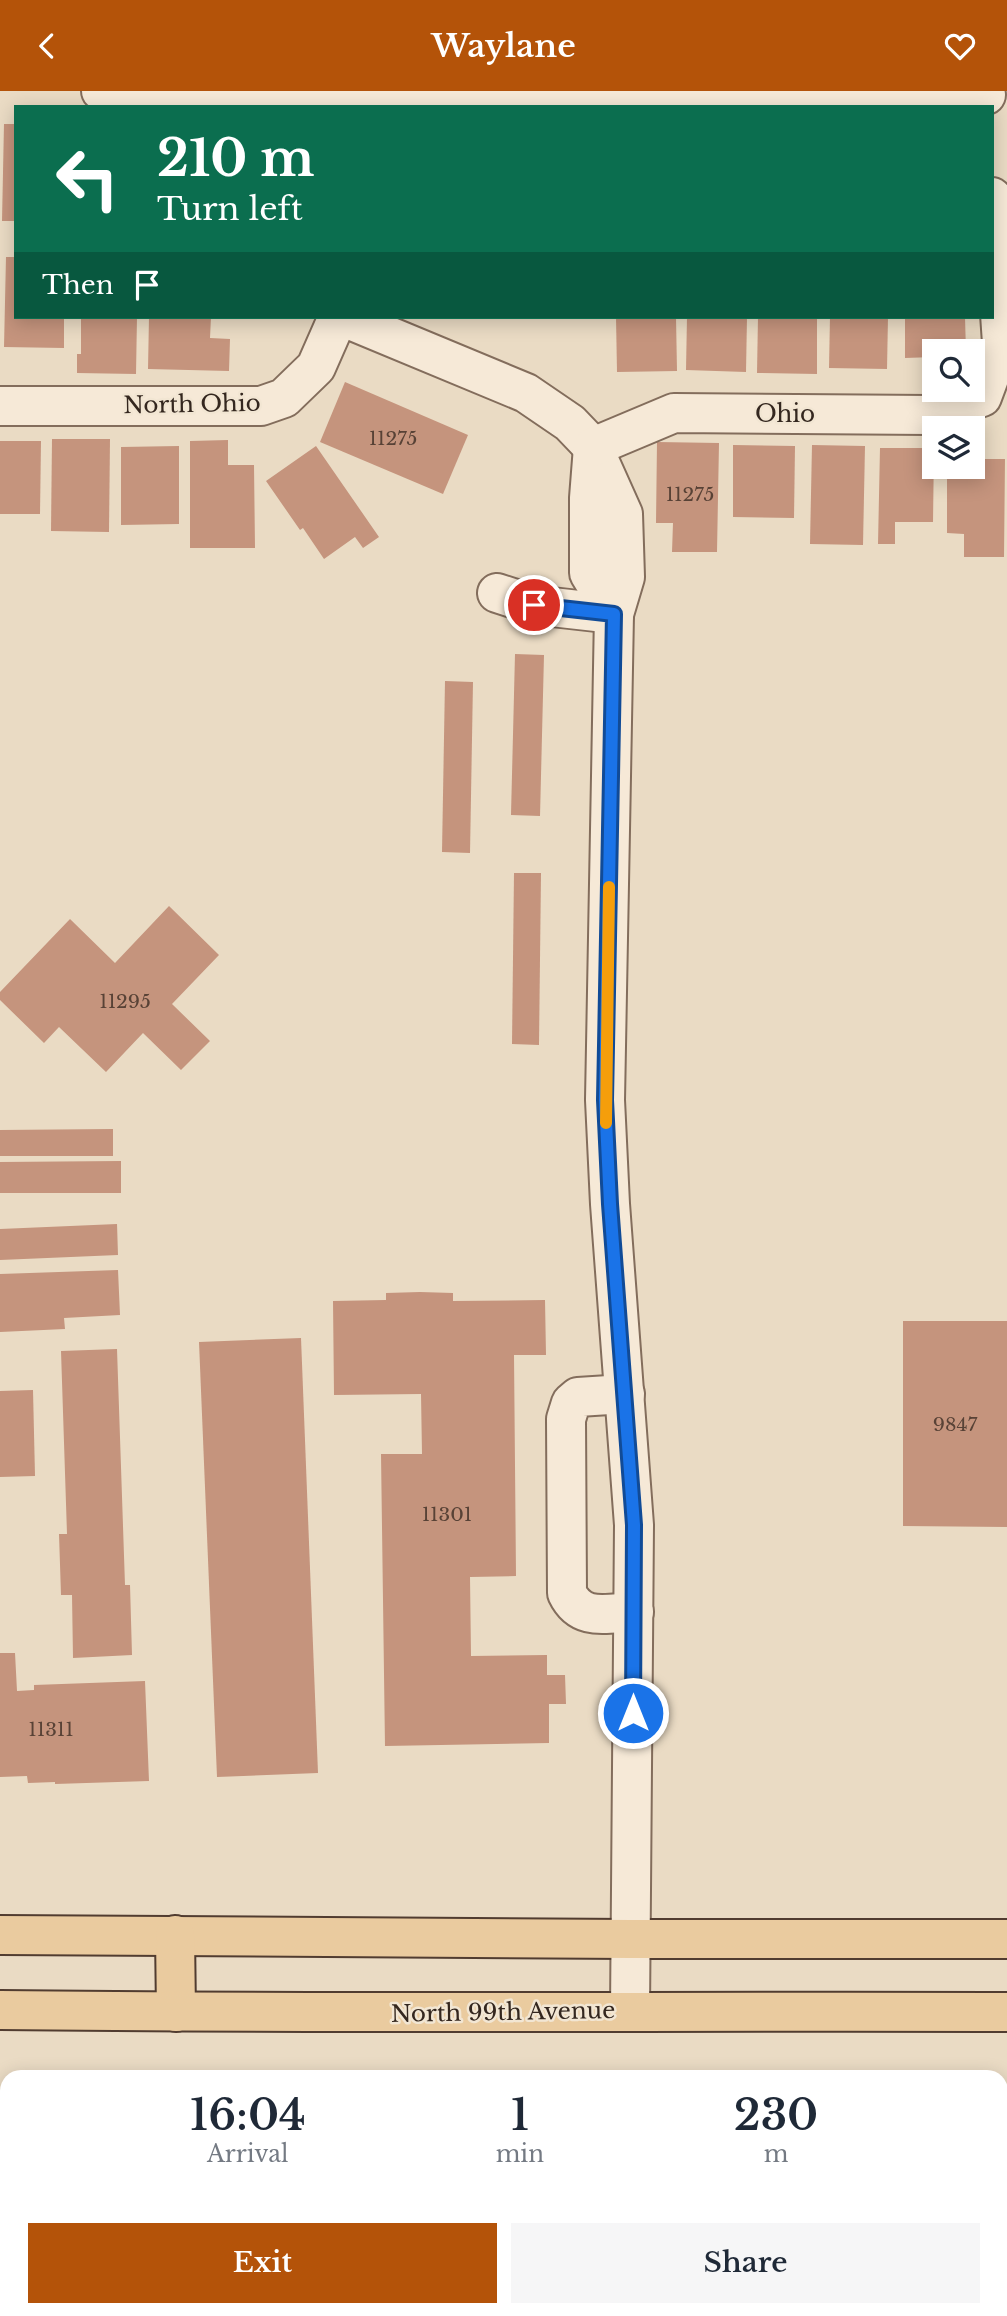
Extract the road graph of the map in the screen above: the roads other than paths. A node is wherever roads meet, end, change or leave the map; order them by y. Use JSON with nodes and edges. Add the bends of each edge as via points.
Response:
{"nodes":[{"id":1,"x":101,"y":91,"type":"edge"},
{"id":2,"x":257,"y":97,"type":"edge"},
{"id":3,"x":986,"y":98,"type":"edge"},
{"id":4,"x":994,"y":226,"type":"edge"},
{"id":5,"x":340,"y":319,"type":"edge"},
{"id":6,"x":346,"y":319,"type":"edge"},
{"id":7,"x":0,"y":406,"type":"edge"},
{"id":8,"x":593,"y":447,"type":"junction"},
{"id":9,"x":497,"y":593,"type":"dead end"},
{"id":10,"x":614,"y":614,"type":"junction"},
{"id":11,"x":625,"y":1394,"type":"junction"},
{"id":12,"x":634,"y":1612,"type":"junction"},
{"id":13,"x":0,"y":1935,"type":"edge"},
{"id":14,"x":174,"y":1935,"type":"junction"},
{"id":15,"x":631,"y":1939,"type":"junction"},
{"id":16,"x":1007,"y":1939,"type":"edge"},
{"id":17,"x":0,"y":2010,"type":"edge"},
{"id":18,"x":630,"y":2011,"type":"junction"},
{"id":19,"x":176,"y":2012,"type":"junction"},
{"id":20,"x":1007,"y":2012,"type":"edge"}],
"edges":[{"from":1,"to":2,"type":"street"},
{"from":2,"to":3,"type":"street"},
{"from":4,"to":8,"type":"street","name":"Ohio","via":[[1002,343],[982,397],[930,415],[674,413]]},
{"from":5,"to":7,"type":"street","name":"North Ohio","via":[[316,367],[284,398],[261,406]]},
{"from":6,"to":8,"type":"street","via":[[526,393],[570,423]]},
{"from":8,"to":10,"type":"street","via":[[589,573]]},
{"from":9,"to":10,"type":"street","via":[[534,605]]},
{"from":10,"to":11,"type":"street","via":[[605,1100]]},
{"from":11,"to":12,"type":"street","via":[[634,1525]]},
{"from":11,"to":12,"type":"street","via":[[578,1397],[566,1419],[567,1593],[585,1613]]},
{"from":12,"to":15,"type":"street"},
{"from":13,"to":14,"type":"main road"},
{"from":14,"to":15,"type":"main road"},
{"from":14,"to":19,"type":"main road"},
{"from":15,"to":16,"type":"main road"},
{"from":15,"to":18,"type":"street"},
{"from":17,"to":19,"type":"main road","name":"North 99th Avenue"},
{"from":18,"to":19,"type":"main road","name":"North 99th Avenue"},
{"from":18,"to":20,"type":"main road","name":"North 99th Avenue"}]}
